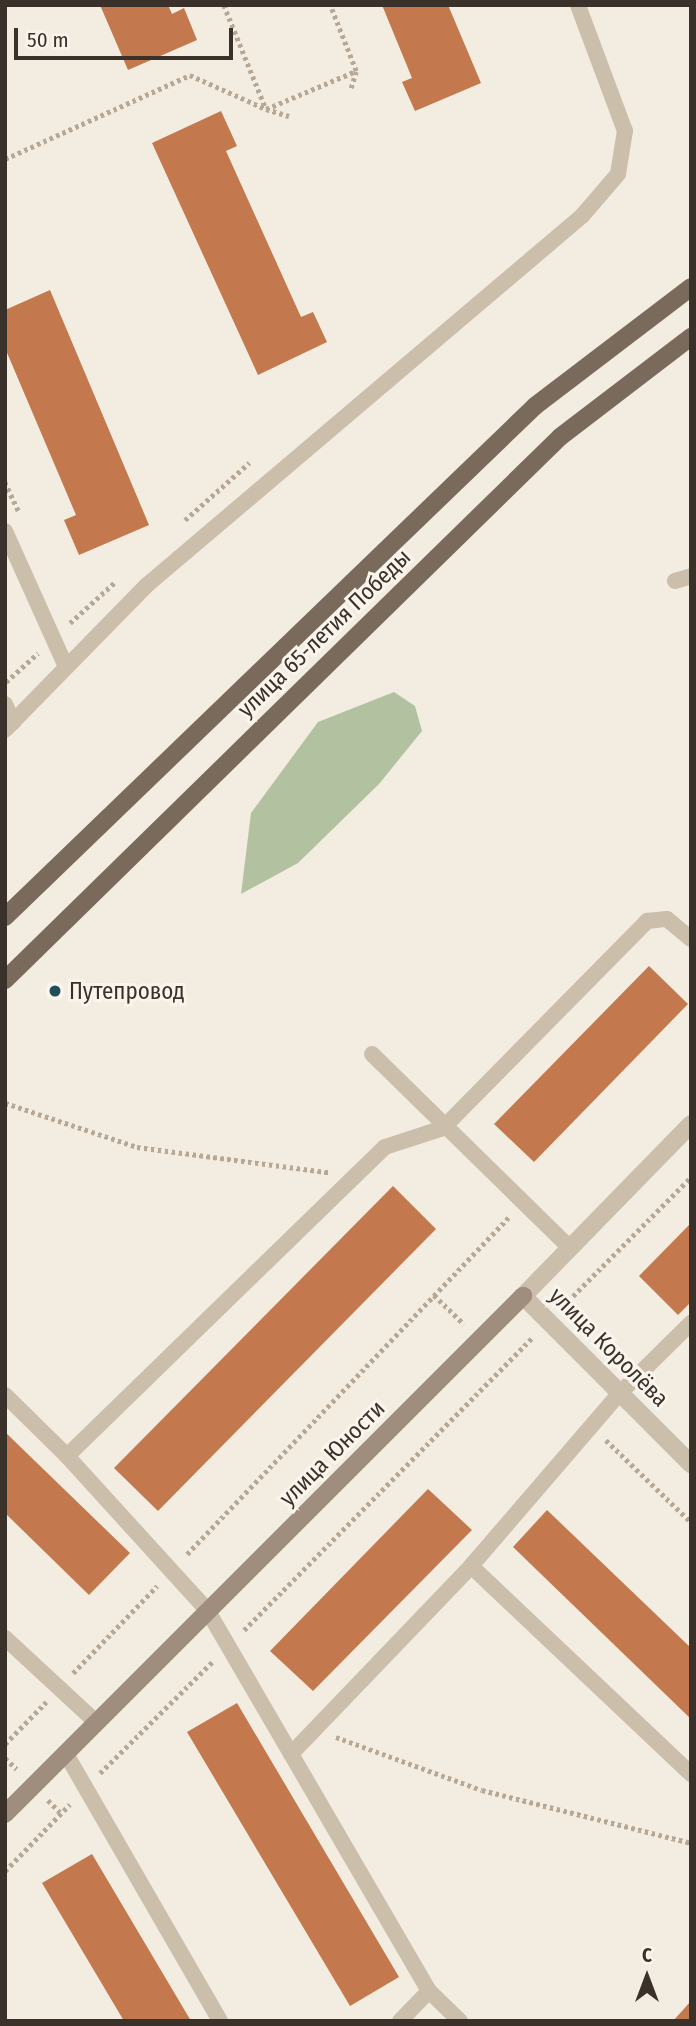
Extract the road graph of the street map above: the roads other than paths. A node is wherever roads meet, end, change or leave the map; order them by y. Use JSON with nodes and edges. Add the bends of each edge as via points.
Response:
{"nodes":[{"id":1,"x":578,"y":5,"type":"edge"},
{"id":2,"x":691,"y":287,"type":"edge"},
{"id":3,"x":691,"y":337,"type":"edge"},
{"id":4,"x":5,"y":531,"type":"edge"},
{"id":5,"x":66,"y":667,"type":"junction"},
{"id":6,"x":5,"y":704,"type":"edge"},
{"id":7,"x":9,"y":726,"type":"edge"},
{"id":8,"x":5,"y":918,"type":"edge"},
{"id":9,"x":691,"y":939,"type":"edge"},
{"id":10,"x":5,"y":980,"type":"edge"},
{"id":11,"x":372,"y":1054,"type":"dead end"},
{"id":12,"x":691,"y":1124,"type":"edge"},
{"id":13,"x":443,"y":1128,"type":"junction"},
{"id":14,"x":569,"y":1247,"type":"junction"},
{"id":15,"x":523,"y":1296,"type":"junction"},
{"id":16,"x":691,"y":1323,"type":"edge"},
{"id":17,"x":620,"y":1393,"type":"junction"},
{"id":18,"x":5,"y":1395,"type":"edge"},
{"id":19,"x":67,"y":1456,"type":"junction"},
{"id":20,"x":691,"y":1464,"type":"edge"},
{"id":21,"x":471,"y":1566,"type":"junction"},
{"id":22,"x":208,"y":1611,"type":"junction"},
{"id":23,"x":5,"y":1638,"type":"edge"},
{"id":24,"x":97,"y":1723,"type":"junction"},
{"id":25,"x":66,"y":1754,"type":"junction"},
{"id":26,"x":291,"y":1754,"type":"junction"},
{"id":27,"x":691,"y":1774,"type":"edge"},
{"id":28,"x":5,"y":1814,"type":"edge"},
{"id":29,"x":429,"y":1991,"type":"junction"},
{"id":30,"x":220,"y":2021,"type":"edge"},
{"id":31,"x":400,"y":2021,"type":"edge"},
{"id":32,"x":460,"y":2021,"type":"edge"}],
"edges":[{"from":1,"to":5,"type":"lane","via":[[625,131],[618,174],[582,216],[147,585]]},
{"from":2,"to":8,"type":"main road","name":"улица 65-летия Победы","via":[[535,406]]},
{"from":3,"to":10,"type":"main road","name":"улица 65-летия Победы","via":[[560,437]]},
{"from":4,"to":5,"type":"lane"},
{"from":5,"to":7,"type":"lane"},
{"from":6,"to":7,"type":"lane"},
{"from":9,"to":13,"type":"lane","via":[[667,919],[647,921]]},
{"from":11,"to":13,"type":"lane"},
{"from":12,"to":14,"type":"street","name":"улица Юности"},
{"from":13,"to":14,"type":"lane"},
{"from":13,"to":19,"type":"lane","via":[[385,1147]]},
{"from":14,"to":15,"type":"street","name":"улица Юности"},
{"from":15,"to":17,"type":"street","name":"улица Королёва"},
{"from":15,"to":22,"type":"main road","name":"улица Юности"},
{"from":16,"to":17,"type":"lane"},
{"from":17,"to":20,"type":"street","name":"улица Королёва"},
{"from":17,"to":21,"type":"lane"},
{"from":18,"to":19,"type":"lane"},
{"from":19,"to":22,"type":"lane"},
{"from":21,"to":26,"type":"lane"},
{"from":21,"to":27,"type":"lane"},
{"from":22,"to":24,"type":"main road","name":"улица Юности"},
{"from":22,"to":26,"type":"lane"},
{"from":23,"to":24,"type":"lane"},
{"from":24,"to":25,"type":"main road","name":"улица Юности"},
{"from":25,"to":28,"type":"main road","name":"улица Юности"},
{"from":25,"to":30,"type":"lane"},
{"from":26,"to":29,"type":"lane"},
{"from":29,"to":31,"type":"lane"},
{"from":29,"to":32,"type":"lane"}]}
